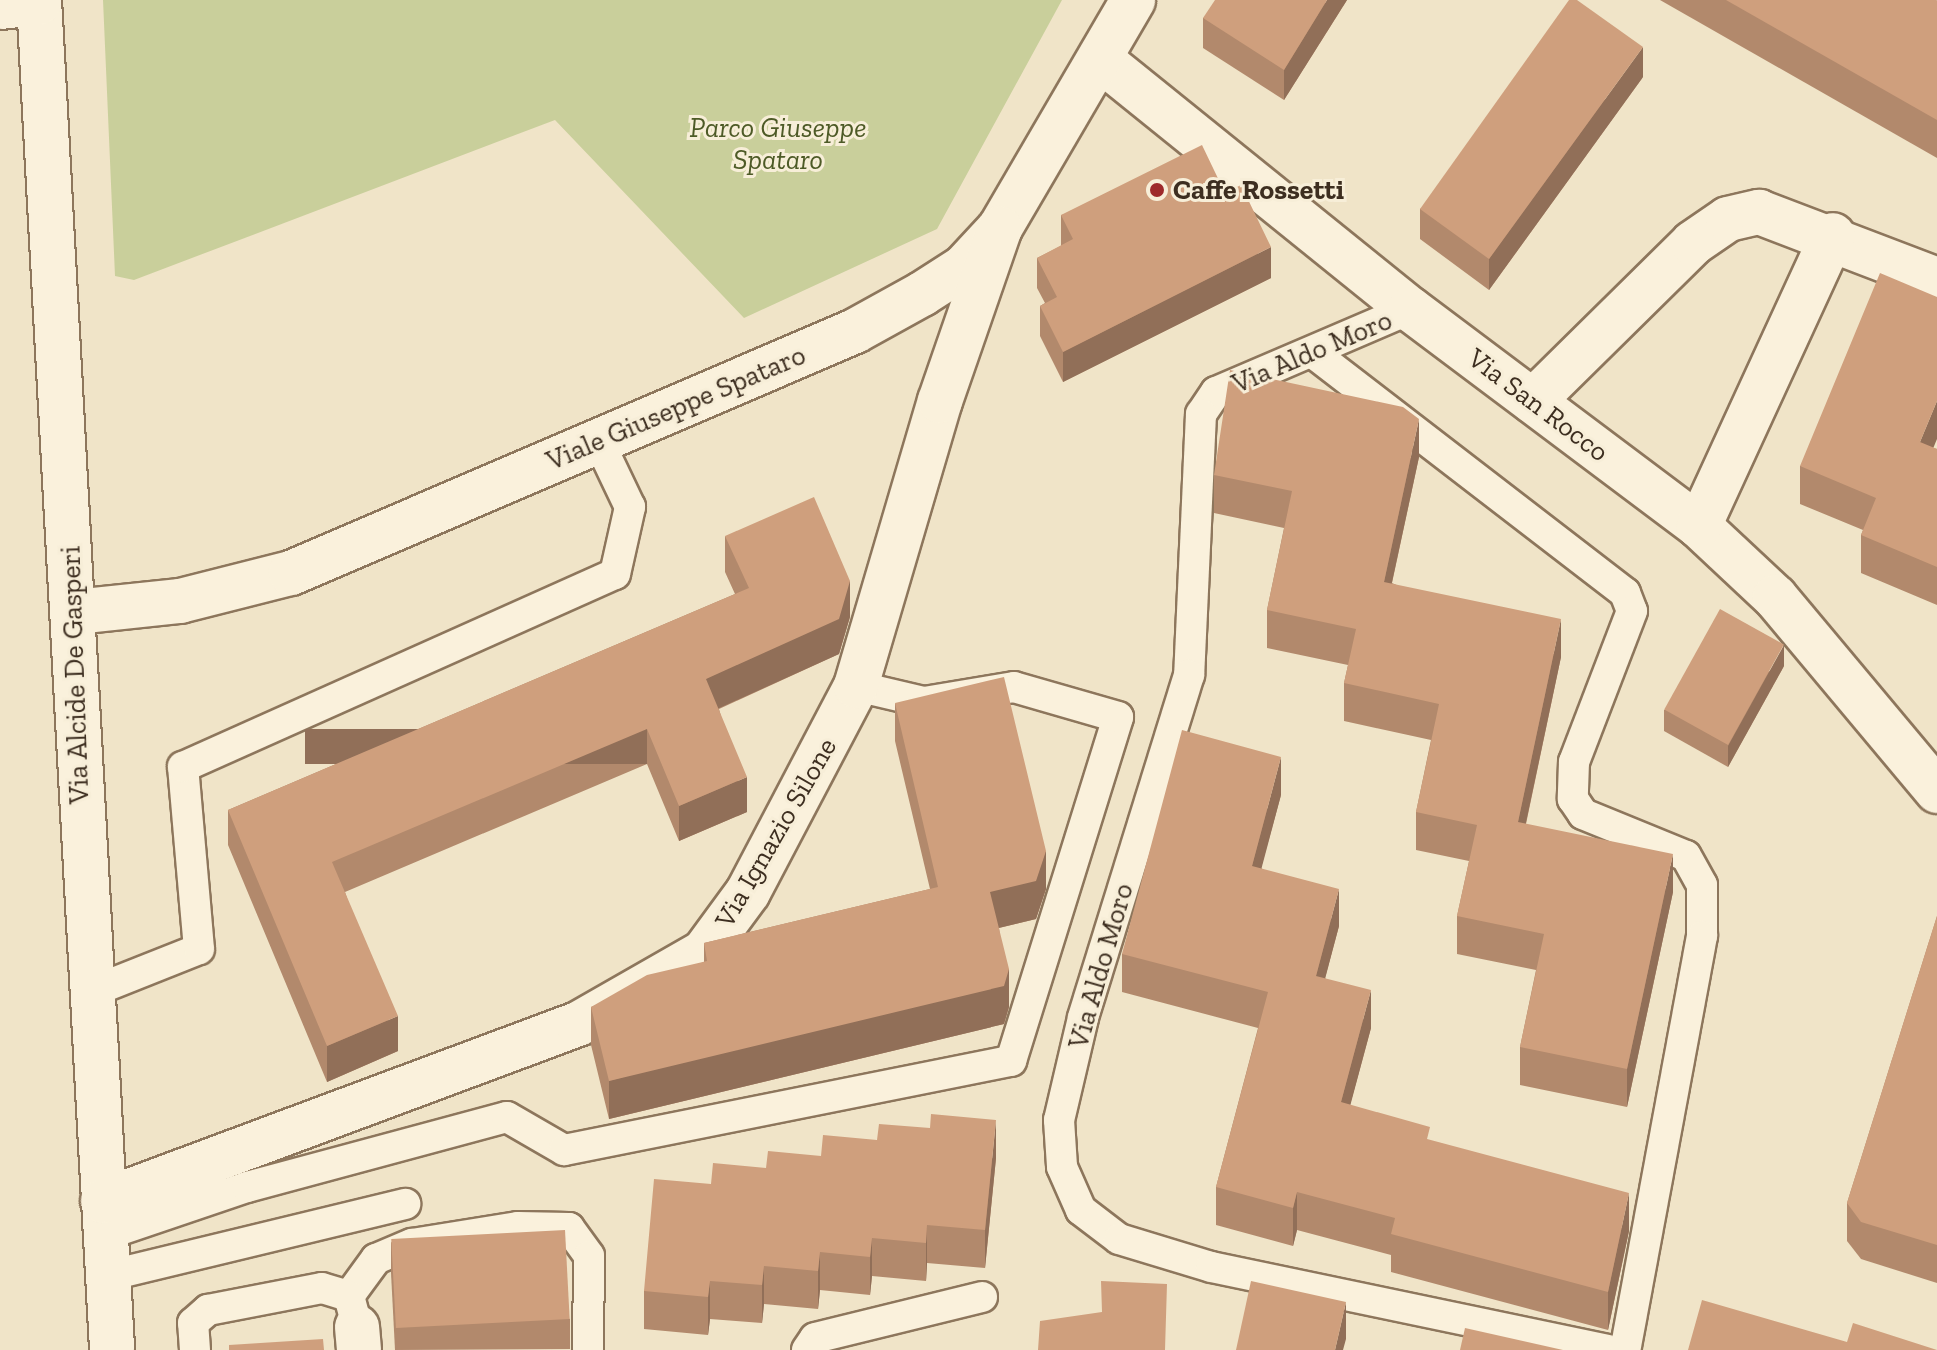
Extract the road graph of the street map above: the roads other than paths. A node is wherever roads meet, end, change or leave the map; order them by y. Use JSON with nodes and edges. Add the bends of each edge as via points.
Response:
{"nodes":[{"id":1,"x":1133,"y":0,"type":"edge"},
{"id":2,"x":26,"y":3,"type":"edge"},
{"id":3,"x":1101,"y":60,"type":"junction"},
{"id":4,"x":1000,"y":228,"type":"junction"},
{"id":5,"x":1833,"y":235,"type":"junction"},
{"id":6,"x":1937,"y":280,"type":"edge"},
{"id":7,"x":1410,"y":309,"type":"junction"},
{"id":8,"x":1316,"y":355,"type":"junction"},
{"id":9,"x":1533,"y":401,"type":"junction"},
{"id":10,"x":599,"y":442,"type":"junction"},
{"id":11,"x":1699,"y":526,"type":"junction"},
{"id":12,"x":75,"y":612,"type":"junction"},
{"id":13,"x":856,"y":686,"type":"junction"},
{"id":14,"x":1937,"y":791,"type":"edge"},
{"id":15,"x":91,"y":992,"type":"junction"},
{"id":16,"x":405,"y":1204,"type":"dead end"},
{"id":17,"x":105,"y":1237,"type":"junction"},
{"id":18,"x":982,"y":1297,"type":"dead end"},
{"id":19,"x":355,"y":1324,"type":"edge"},
{"id":20,"x":112,"y":1350,"type":"edge"},
{"id":21,"x":195,"y":1350,"type":"edge"},
{"id":22,"x":588,"y":1350,"type":"edge"},
{"id":23,"x":807,"y":1350,"type":"edge"},
{"id":24,"x":1607,"y":1350,"type":"edge"},
{"id":25,"x":1625,"y":1350,"type":"edge"}],
"edges":[{"from":1,"to":3,"type":"street","name":"Viale Giuseppe Spataro"},
{"from":2,"to":12,"type":"street","name":"Via Alcide De Gasperi"},
{"from":3,"to":4,"type":"street","name":"Viale Giuseppe Spataro"},
{"from":3,"to":7,"type":"street","name":"Via San Rocco"},
{"from":4,"to":10,"type":"street","name":"Viale Giuseppe Spataro","via":[[964,267],[855,331]]},
{"from":4,"to":13,"type":"street","name":"Via Ignazio Silone","via":[[940,401]]},
{"from":5,"to":6,"type":"street"},
{"from":5,"to":9,"type":"street","via":[[1759,212],[1728,219],[1693,243]]},
{"from":5,"to":11,"type":"street"},
{"from":7,"to":8,"type":"lane","name":"Via Aldo Moro"},
{"from":7,"to":9,"type":"street","name":"Via San Rocco"},
{"from":8,"to":24,"type":"lane","name":"Via Aldo Moro","via":[[1216,392],[1201,414],[1189,675],[1083,1018],[1059,1120],[1062,1167],[1081,1210],[1119,1239],[1211,1267]]},
{"from":8,"to":25,"type":"lane","via":[[1625,593],[1632,611],[1574,762],[1573,799],[1583,814],[1686,856],[1702,885],[1702,923],[1693,1007]]},
{"from":9,"to":11,"type":"street","name":"Via San Rocco"},
{"from":10,"to":12,"type":"street","name":"Viale Giuseppe Spataro","via":[[291,573],[180,601]]},
{"from":10,"to":15,"type":"lane","via":[[630,507],[615,574],[183,767],[199,949]]},
{"from":11,"to":14,"type":"street","name":"Via San Rocco","via":[[1775,597]]},
{"from":12,"to":15,"type":"street","name":"Via Alcide De Gasperi"},
{"from":13,"to":17,"type":"street","name":"Via Ignazio Silone","via":[[748,892],[704,952],[578,1024]]},
{"from":13,"to":17,"type":"lane","via":[[924,702],[1014,687],[1118,717],[1011,1061],[564,1150],[507,1117],[247,1187]]},
{"from":15,"to":17,"type":"street","name":"Via Alcide De Gasperi"},
{"from":16,"to":17,"type":"lane"},
{"from":17,"to":20,"type":"street","name":"Via Alcide De Gasperi"},
{"from":18,"to":23,"type":"lane","via":[[815,1338]]},
{"from":19,"to":21,"type":"lane","via":[[322,1288],[208,1310],[193,1323]]},
{"from":19,"to":22,"type":"lane","via":[[376,1259],[412,1244],[518,1227],[569,1228],[589,1256]]}]}
